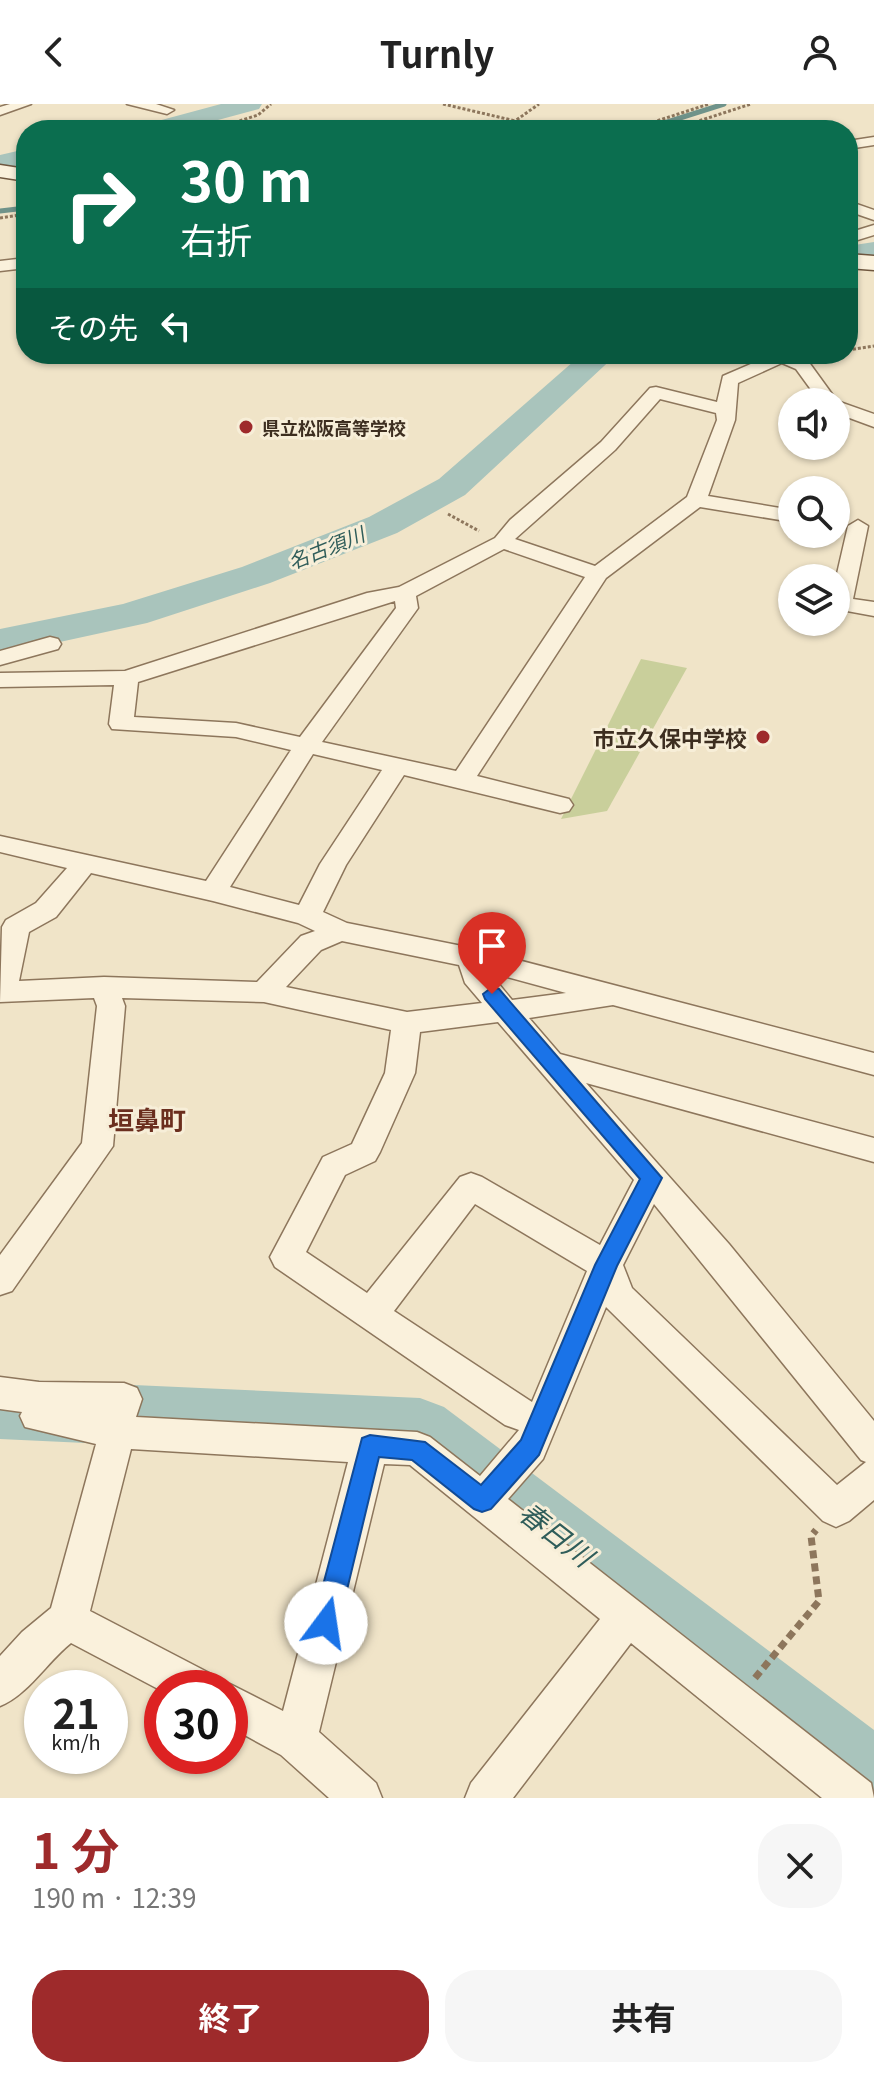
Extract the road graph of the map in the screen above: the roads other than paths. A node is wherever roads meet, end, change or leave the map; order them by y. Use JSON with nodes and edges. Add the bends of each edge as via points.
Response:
{"nodes":[{"id":1,"x":24,"y":104,"type":"edge"},
{"id":2,"x":134,"y":104,"type":"edge"},
{"id":3,"x":167,"y":110,"type":"dead end"},
{"id":4,"x":0,"y":111,"type":"edge"},
{"id":5,"x":766,"y":364,"type":"edge"},
{"id":6,"x":800,"y":364,"type":"edge"},
{"id":7,"x":819,"y":388,"type":"edge"},
{"id":8,"x":725,"y":408,"type":"junction"},
{"id":9,"x":850,"y":412,"type":"edge"},
{"id":10,"x":874,"y":421,"type":"edge"},
{"id":11,"x":696,"y":500,"type":"junction"},
{"id":12,"x":778,"y":514,"type":"edge"},
{"id":13,"x":856,"y":526,"type":"edge"},
{"id":14,"x":502,"y":542,"type":"junction"},
{"id":15,"x":598,"y":574,"type":"junction"},
{"id":16,"x":405,"y":593,"type":"junction"},
{"id":17,"x":874,"y":609,"type":"edge"},
{"id":18,"x":50,"y":644,"type":"dead end"},
{"id":19,"x":0,"y":658,"type":"edge"},
{"id":20,"x":127,"y":678,"type":"junction"},
{"id":21,"x":0,"y":680,"type":"edge"},
{"id":22,"x":306,"y":746,"type":"junction"},
{"id":23,"x":397,"y":766,"type":"junction"},
{"id":24,"x":462,"y":780,"type":"junction"},
{"id":25,"x":560,"y":805,"type":"dead end"},
{"id":26,"x":0,"y":844,"type":"edge"},
{"id":27,"x":85,"y":863,"type":"junction"},
{"id":28,"x":213,"y":892,"type":"junction"},
{"id":29,"x":307,"y":916,"type":"junction"},
{"id":30,"x":340,"y":931,"type":"junction"},
{"id":31,"x":472,"y":958,"type":"junction"},
{"id":32,"x":104,"y":987,"type":"junction"},
{"id":33,"x":1,"y":992,"type":"edge"},
{"id":34,"x":264,"y":992,"type":"junction"},
{"id":35,"x":618,"y":997,"type":"junction"},
{"id":36,"x":508,"y":1011,"type":"junction"},
{"id":37,"x":407,"y":1023,"type":"junction"},
{"id":38,"x":553,"y":1063,"type":"junction"},
{"id":39,"x":874,"y":1064,"type":"edge"},
{"id":40,"x":874,"y":1150,"type":"edge"},
{"id":41,"x":651,"y":1178,"type":"junction"},
{"id":42,"x":606,"y":1265,"type":"junction"},
{"id":43,"x":0,"y":1281,"type":"edge"},
{"id":44,"x":371,"y":1314,"type":"junction"},
{"id":45,"x":0,"y":1393,"type":"edge"},
{"id":46,"x":38,"y":1416,"type":"dead end"},
{"id":47,"x":120,"y":1420,"type":"junction"},
{"id":48,"x":542,"y":1421,"type":"junction"},
{"id":49,"x":370,"y":1446,"type":"junction"},
{"id":50,"x":874,"y":1448,"type":"edge"},
{"id":51,"x":874,"y":1476,"type":"edge"},
{"id":52,"x":482,"y":1501,"type":"junction"},
{"id":53,"x":627,"y":1616,"type":"junction"},
{"id":54,"x":68,"y":1620,"type":"junction"},
{"id":55,"x":163,"y":1670,"type":"edge"},
{"id":56,"x":0,"y":1686,"type":"edge"},
{"id":57,"x":248,"y":1715,"type":"edge"},
{"id":58,"x":296,"y":1740,"type":"junction"},
{"id":59,"x":361,"y":1798,"type":"edge"},
{"id":60,"x":486,"y":1798,"type":"edge"},
{"id":61,"x":856,"y":1798,"type":"edge"}],
"edges":[{"from":1,"to":4,"type":"street"},
{"from":2,"to":3,"type":"street"},
{"from":5,"to":8,"type":"street","via":[[729,380]]},
{"from":6,"to":7,"type":"street"},
{"from":8,"to":11,"type":"street","via":[[726,420]]},
{"from":8,"to":14,"type":"street","via":[[656,392],[608,446]]},
{"from":9,"to":10,"type":"street"},
{"from":11,"to":12,"type":"street"},
{"from":11,"to":15,"type":"street"},
{"from":13,"to":17,"type":"street","via":[[841,604]]},
{"from":14,"to":15,"type":"street"},
{"from":14,"to":16,"type":"street"},
{"from":15,"to":24,"type":"street"},
{"from":16,"to":20,"type":"street"},
{"from":16,"to":22,"type":"street","via":[[407,608]]},
{"from":18,"to":19,"type":"street"},
{"from":20,"to":21,"type":"street"},
{"from":20,"to":22,"type":"street","via":[[121,724],[236,730]]},
{"from":22,"to":23,"type":"street"},
{"from":22,"to":28,"type":"street"},
{"from":23,"to":24,"type":"street"},
{"from":23,"to":29,"type":"street","via":[[333,864]]},
{"from":24,"to":25,"type":"street"},
{"from":26,"to":27,"type":"street"},
{"from":27,"to":28,"type":"street"},
{"from":27,"to":33,"type":"street","via":[[46,910],[16,927]]},
{"from":28,"to":29,"type":"street"},
{"from":29,"to":30,"type":"street"},
{"from":30,"to":31,"type":"street"},
{"from":30,"to":34,"type":"street","via":[[311,943]]},
{"from":31,"to":35,"type":"street"},
{"from":31,"to":36,"type":"street","via":[[475,976]]},
{"from":32,"to":33,"type":"street"},
{"from":32,"to":34,"type":"street"},
{"from":32,"to":43,"type":"street","via":[[111,1006],[97,1146]]},
{"from":34,"to":37,"type":"street"},
{"from":35,"to":36,"type":"street"},
{"from":35,"to":39,"type":"street"},
{"from":36,"to":37,"type":"street"},
{"from":36,"to":38,"type":"street"},
{"from":37,"to":44,"type":"street","via":[[400,1073],[364,1152],[334,1166],[287,1257]]},
{"from":38,"to":40,"type":"street"},
{"from":38,"to":41,"type":"street"},
{"from":41,"to":42,"type":"street"},
{"from":41,"to":50,"type":"street"},
{"from":42,"to":44,"type":"street","via":[[471,1186]]},
{"from":42,"to":48,"type":"street"},
{"from":42,"to":51,"type":"street","via":[[618,1297],[836,1509]]},
{"from":44,"to":48,"type":"street","via":[[518,1414]]},
{"from":45,"to":47,"type":"street","via":[[124,1399]]},
{"from":46,"to":47,"type":"street"},
{"from":47,"to":49,"type":"street"},
{"from":47,"to":54,"type":"street"},
{"from":48,"to":52,"type":"street","via":[[530,1447]]},
{"from":49,"to":52,"type":"street","via":[[417,1449]]},
{"from":49,"to":58,"type":"street"},
{"from":52,"to":53,"type":"street"},
{"from":53,"to":60,"type":"street"},
{"from":53,"to":61,"type":"street"},
{"from":54,"to":55,"type":"street"},
{"from":54,"to":56,"type":"street"},
{"from":57,"to":58,"type":"street"},
{"from":58,"to":59,"type":"street"}]}
